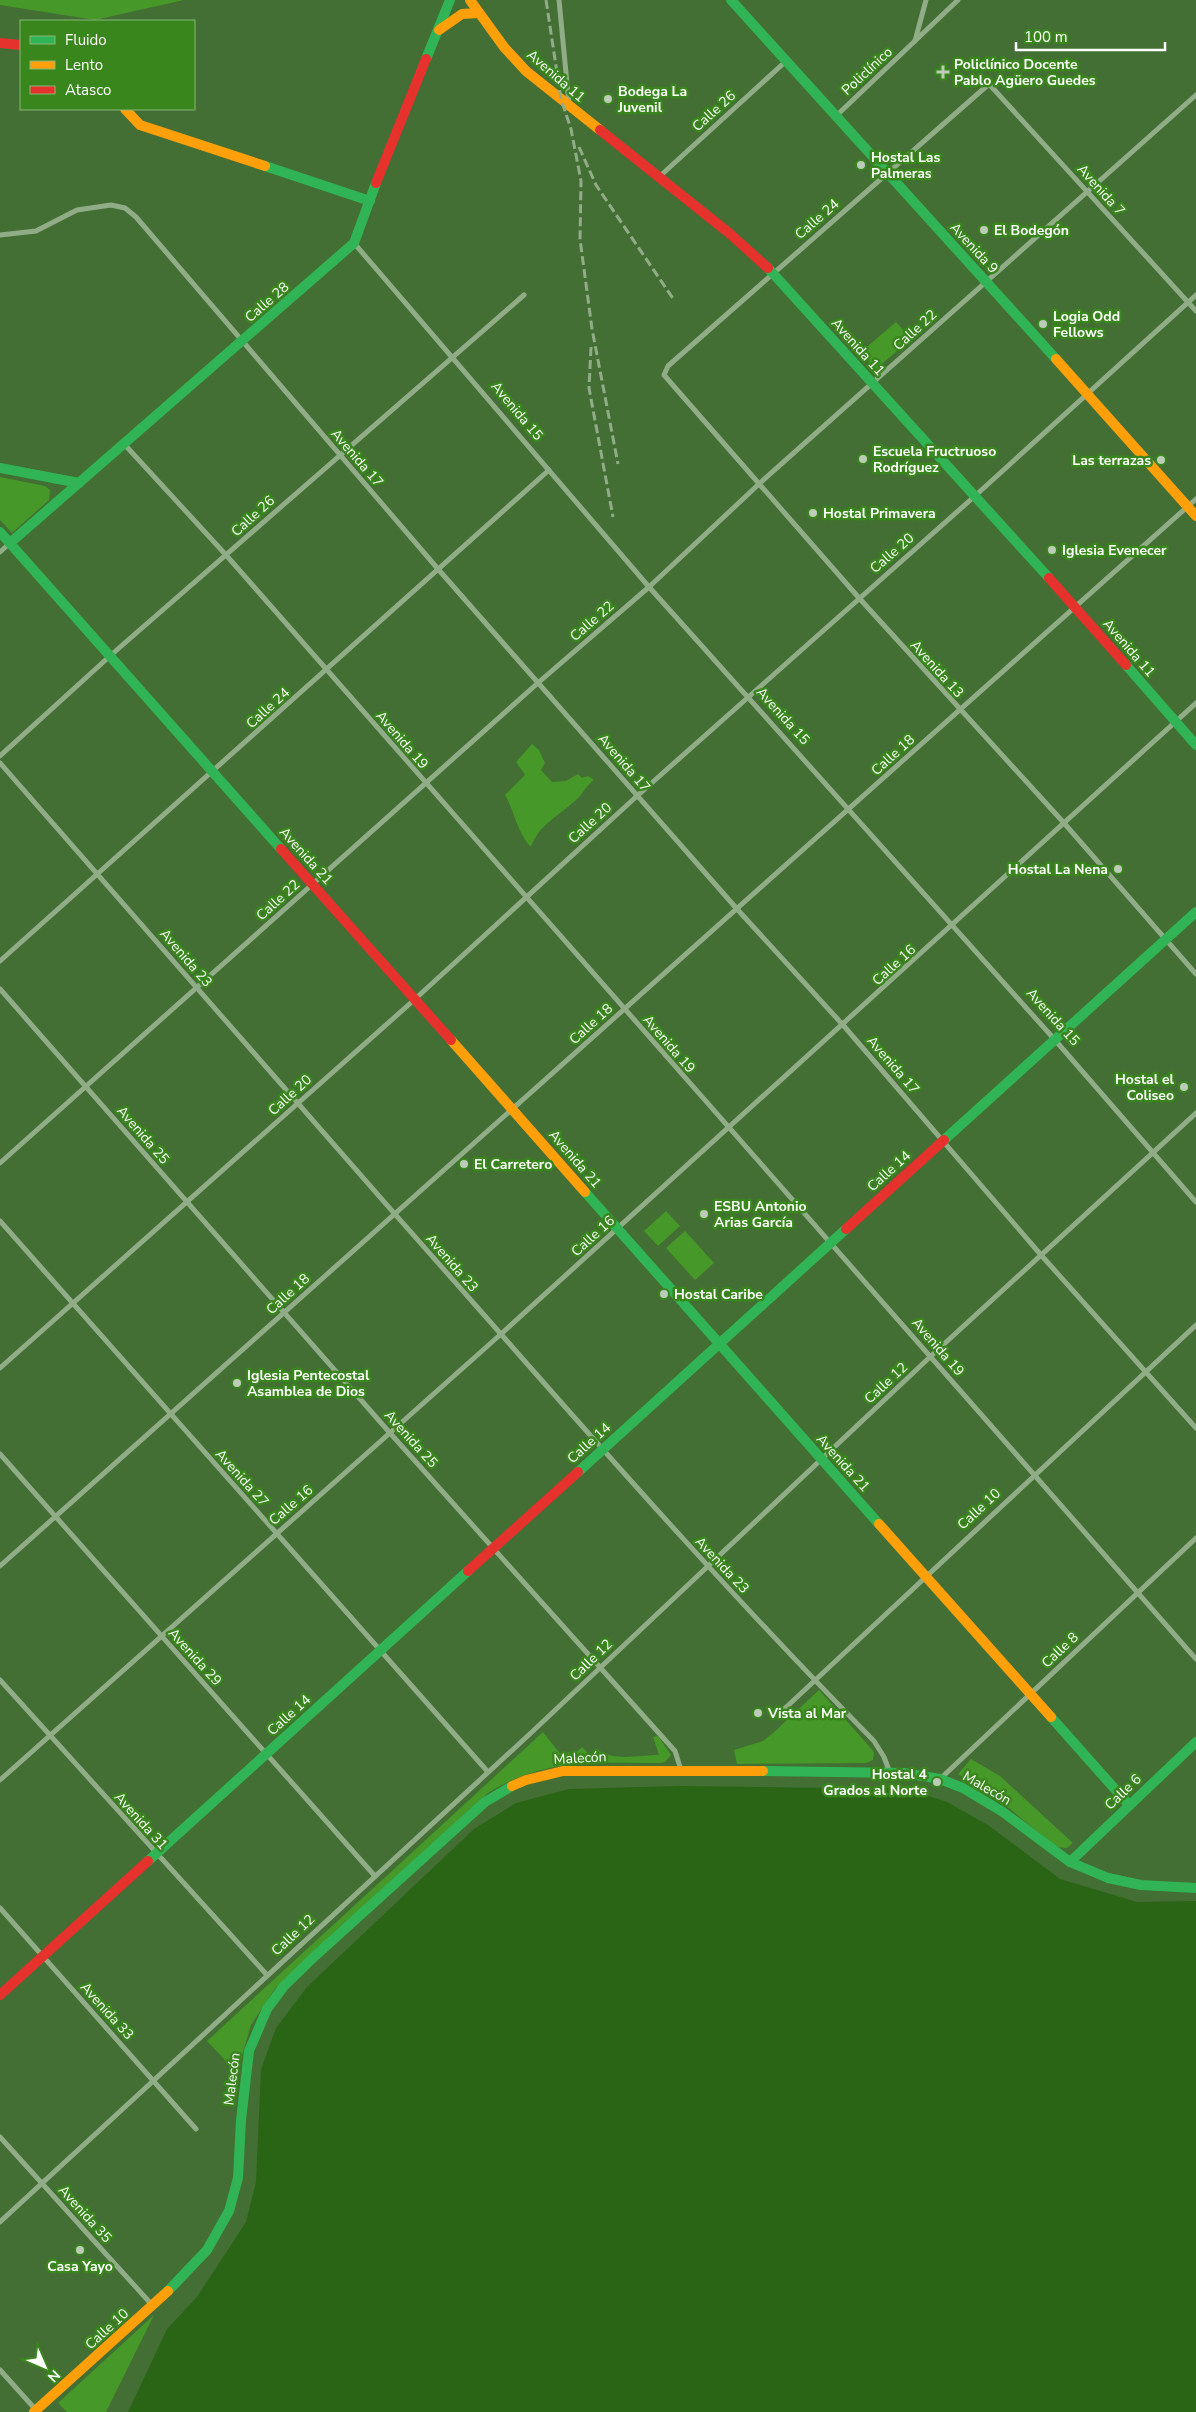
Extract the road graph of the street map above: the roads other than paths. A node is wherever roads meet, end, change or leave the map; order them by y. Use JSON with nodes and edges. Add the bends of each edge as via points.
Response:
{"nodes":[{"id":1,"x":450,"y":0,"type":"edge"},
{"id":2,"x":470,"y":0,"type":"edge"},
{"id":3,"x":559,"y":0,"type":"edge"},
{"id":4,"x":731,"y":0,"type":"edge"},
{"id":5,"x":926,"y":0,"type":"edge"},
{"id":6,"x":958,"y":0,"type":"edge"},
{"id":7,"x":479,"y":13,"type":"junction"},
{"id":8,"x":438,"y":31,"type":"junction"},
{"id":9,"x":915,"y":41,"type":"junction"},
{"id":10,"x":0,"y":43,"type":"edge"},
{"id":11,"x":20,"y":45,"type":"edge"},
{"id":12,"x":785,"y":62,"type":"junction"},
{"id":13,"x":989,"y":84,"type":"joint"},
{"id":14,"x":1196,"y":95,"type":"edge"},
{"id":15,"x":569,"y":106,"type":"junction"},
{"id":16,"x":126,"y":110,"type":"edge"},
{"id":17,"x":834,"y":117,"type":"junction"},
{"id":18,"x":886,"y":173,"type":"junction"},
{"id":19,"x":659,"y":177,"type":"junction"},
{"id":20,"x":1088,"y":192,"type":"junction"},
{"id":21,"x":370,"y":201,"type":"junction"},
{"id":22,"x":0,"y":235,"type":"edge"},
{"id":23,"x":354,"y":243,"type":"junction"},
{"id":24,"x":773,"y":272,"type":"junction"},
{"id":25,"x":986,"y":282,"type":"junction"},
{"id":26,"x":524,"y":295,"type":"dead end"},
{"id":27,"x":1196,"y":296,"type":"edge"},
{"id":28,"x":1188,"y":302,"type":"junction"},
{"id":29,"x":1196,"y":311,"type":"edge"},
{"id":30,"x":242,"y":342,"type":"junction"},
{"id":31,"x":452,"y":356,"type":"junction"},
{"id":32,"x":664,"y":375,"type":"joint"},
{"id":33,"x":872,"y":383,"type":"junction"},
{"id":34,"x":1087,"y":393,"type":"junction"},
{"id":35,"x":125,"y":445,"type":"junction"},
{"id":36,"x":339,"y":454,"type":"junction"},
{"id":37,"x":0,"y":468,"type":"edge"},
{"id":38,"x":549,"y":470,"type":"junction"},
{"id":39,"x":79,"y":483,"type":"junction"},
{"id":40,"x":760,"y":484,"type":"junction"},
{"id":41,"x":976,"y":495,"type":"junction"},
{"id":42,"x":1196,"y":499,"type":"edge"},
{"id":43,"x":1188,"y":507,"type":"junction"},
{"id":44,"x":1196,"y":516,"type":"edge"},
{"id":45,"x":0,"y":532,"type":"edge"},
{"id":46,"x":10,"y":543,"type":"junction"},
{"id":47,"x":0,"y":552,"type":"edge"},
{"id":48,"x":226,"y":555,"type":"junction"},
{"id":49,"x":438,"y":568,"type":"junction"},
{"id":50,"x":649,"y":587,"type":"junction"},
{"id":51,"x":859,"y":598,"type":"junction"},
{"id":52,"x":1075,"y":607,"type":"junction"},
{"id":53,"x":111,"y":655,"type":"junction"},
{"id":54,"x":326,"y":670,"type":"junction"},
{"id":55,"x":539,"y":682,"type":"junction"},
{"id":56,"x":747,"y":697,"type":"junction"},
{"id":57,"x":1196,"y":703,"type":"edge"},
{"id":58,"x":959,"y":710,"type":"junction"},
{"id":59,"x":1175,"y":722,"type":"junction"},
{"id":60,"x":1196,"y":745,"type":"edge"},
{"id":61,"x":0,"y":756,"type":"edge"},
{"id":62,"x":0,"y":763,"type":"edge"},
{"id":63,"x":213,"y":772,"type":"junction"},
{"id":64,"x":425,"y":784,"type":"junction"},
{"id":65,"x":637,"y":796,"type":"junction"},
{"id":66,"x":848,"y":810,"type":"junction"},
{"id":67,"x":1064,"y":823,"type":"junction"},
{"id":68,"x":98,"y":874,"type":"junction"},
{"id":69,"x":313,"y":884,"type":"junction"},
{"id":70,"x":526,"y":898,"type":"junction"},
{"id":71,"x":737,"y":909,"type":"junction"},
{"id":72,"x":1196,"y":912,"type":"edge"},
{"id":73,"x":952,"y":927,"type":"junction"},
{"id":74,"x":1166,"y":940,"type":"junction"},
{"id":75,"x":0,"y":961,"type":"edge"},
{"id":76,"x":1196,"y":974,"type":"edge"},
{"id":77,"x":196,"y":988,"type":"junction"},
{"id":78,"x":0,"y":989,"type":"edge"},
{"id":79,"x":414,"y":1000,"type":"junction"},
{"id":80,"x":624,"y":1010,"type":"junction"},
{"id":81,"x":843,"y":1025,"type":"junction"},
{"id":82,"x":1055,"y":1040,"type":"junction"},
{"id":83,"x":86,"y":1086,"type":"junction"},
{"id":84,"x":297,"y":1104,"type":"junction"},
{"id":85,"x":512,"y":1109,"type":"junction"},
{"id":86,"x":1196,"y":1113,"type":"edge"},
{"id":87,"x":728,"y":1129,"type":"junction"},
{"id":88,"x":944,"y":1140,"type":"junction"},
{"id":89,"x":1152,"y":1153,"type":"junction"},
{"id":90,"x":0,"y":1163,"type":"edge"},
{"id":91,"x":187,"y":1202,"type":"junction"},
{"id":92,"x":1196,"y":1202,"type":"edge"},
{"id":93,"x":394,"y":1214,"type":"junction"},
{"id":94,"x":0,"y":1221,"type":"edge"},
{"id":95,"x":618,"y":1229,"type":"junction"},
{"id":96,"x":830,"y":1244,"type":"junction"},
{"id":97,"x":1041,"y":1255,"type":"junction"},
{"id":98,"x":72,"y":1303,"type":"junction"},
{"id":99,"x":285,"y":1312,"type":"junction"},
{"id":100,"x":1196,"y":1325,"type":"edge"},
{"id":101,"x":501,"y":1334,"type":"junction"},
{"id":102,"x":720,"y":1343,"type":"junction"},
{"id":103,"x":931,"y":1356,"type":"junction"},
{"id":104,"x":0,"y":1368,"type":"edge"},
{"id":105,"x":1147,"y":1372,"type":"junction"},
{"id":106,"x":171,"y":1414,"type":"junction"},
{"id":107,"x":1196,"y":1428,"type":"edge"},
{"id":108,"x":390,"y":1433,"type":"junction"},
{"id":109,"x":602,"y":1450,"type":"junction"},
{"id":110,"x":0,"y":1454,"type":"edge"},
{"id":111,"x":822,"y":1459,"type":"junction"},
{"id":112,"x":1034,"y":1476,"type":"junction"},
{"id":113,"x":56,"y":1517,"type":"junction"},
{"id":114,"x":276,"y":1533,"type":"junction"},
{"id":115,"x":1196,"y":1538,"type":"edge"},
{"id":116,"x":493,"y":1548,"type":"junction"},
{"id":117,"x":0,"y":1566,"type":"edge"},
{"id":118,"x":707,"y":1566,"type":"junction"},
{"id":119,"x":926,"y":1576,"type":"junction"},
{"id":120,"x":1138,"y":1593,"type":"junction"},
{"id":121,"x":162,"y":1637,"type":"junction"},
{"id":122,"x":380,"y":1651,"type":"junction"},
{"id":123,"x":1196,"y":1659,"type":"edge"},
{"id":124,"x":599,"y":1667,"type":"junction"},
{"id":125,"x":0,"y":1680,"type":"edge"},
{"id":126,"x":814,"y":1681,"type":"junction"},
{"id":127,"x":1030,"y":1694,"type":"junction"},
{"id":128,"x":781,"y":1712,"type":"dead end"},
{"id":129,"x":49,"y":1736,"type":"junction"},
{"id":130,"x":1196,"y":1742,"type":"edge"},
{"id":131,"x":266,"y":1754,"type":"junction"},
{"id":132,"x":681,"y":1770,"type":"junction"},
{"id":133,"x":488,"y":1772,"type":"junction"},
{"id":134,"x":890,"y":1774,"type":"junction"},
{"id":135,"x":940,"y":1778,"type":"junction"},
{"id":136,"x":0,"y":1780,"type":"edge"},
{"id":137,"x":1129,"y":1805,"type":"junction"},
{"id":138,"x":156,"y":1854,"type":"junction"},
{"id":139,"x":1070,"y":1862,"type":"junction"},
{"id":140,"x":374,"y":1876,"type":"junction"},
{"id":141,"x":1196,"y":1888,"type":"edge"},
{"id":142,"x":0,"y":1908,"type":"edge"},
{"id":143,"x":42,"y":1956,"type":"junction"},
{"id":144,"x":267,"y":1975,"type":"junction"},
{"id":145,"x":0,"y":1995,"type":"edge"},
{"id":146,"x":153,"y":2081,"type":"junction"},
{"id":147,"x":196,"y":2129,"type":"dead end"},
{"id":148,"x":0,"y":2137,"type":"edge"},
{"id":149,"x":42,"y":2184,"type":"junction"},
{"id":150,"x":0,"y":2222,"type":"edge"},
{"id":151,"x":153,"y":2306,"type":"junction"},
{"id":152,"x":0,"y":2370,"type":"edge"},
{"id":153,"x":35,"y":2411,"type":"edge"}],
"edges":[{"from":1,"to":8,"type":"main road","name":"Calle 28"},
{"from":2,"to":7,"type":"main road","name":"Avenida 11"},
{"from":3,"to":15,"type":"street"},
{"from":4,"to":12,"type":"main road","name":"Avenida 9"},
{"from":5,"to":9,"type":"street"},
{"from":6,"to":9,"type":"street","name":"Policlínico"},
{"from":7,"to":8,"type":"main road","via":[[469,11],[456,16]]},
{"from":7,"to":15,"type":"main road","name":"Avenida 11","via":[[526,71]]},
{"from":8,"to":21,"type":"main road","name":"Calle 28"},
{"from":9,"to":17,"type":"street","name":"Policlínico"},
{"from":10,"to":11,"type":"main road"},
{"from":12,"to":17,"type":"main road","name":"Avenida 9"},
{"from":12,"to":19,"type":"street","name":"Calle 26"},
{"from":13,"to":18,"type":"street","name":"Calle 24"},
{"from":13,"to":20,"type":"street","name":"Avenida 7"},
{"from":14,"to":20,"type":"street","name":"Calle 22"},
{"from":15,"to":19,"type":"main road","name":"Avenida 11"},
{"from":16,"to":21,"type":"main road","via":[[140,125]]},
{"from":17,"to":18,"type":"main road","name":"Avenida 9"},
{"from":18,"to":24,"type":"street","name":"Calle 24"},
{"from":18,"to":25,"type":"main road","name":"Avenida 9"},
{"from":19,"to":24,"type":"main road","name":"Avenida 11"},
{"from":20,"to":25,"type":"street","name":"Calle 22"},
{"from":20,"to":28,"type":"street","name":"Avenida 7"},
{"from":21,"to":23,"type":"main road","name":"Calle 28"},
{"from":22,"to":30,"type":"street","name":"Avenida 17","via":[[36,231],[76,210],[111,205],[125,208]]},
{"from":23,"to":30,"type":"main road","name":"Calle 28"},
{"from":23,"to":31,"type":"street","name":"Avenida 15"},
{"from":24,"to":32,"type":"street","name":"Calle 24","via":[[668,366]]},
{"from":24,"to":33,"type":"main road","name":"Avenida 11"},
{"from":25,"to":33,"type":"street","name":"Calle 22"},
{"from":25,"to":34,"type":"main road","name":"Avenida 9"},
{"from":26,"to":31,"type":"street","name":"Calle 26"},
{"from":27,"to":28,"type":"street","name":"Calle 20"},
{"from":28,"to":29,"type":"street","name":"Avenida 7"},
{"from":28,"to":34,"type":"street","name":"Calle 20"},
{"from":30,"to":35,"type":"main road","name":"Calle 28"},
{"from":30,"to":36,"type":"street","name":"Avenida 17"},
{"from":31,"to":36,"type":"street","name":"Calle 26"},
{"from":31,"to":38,"type":"street","name":"Avenida 15"},
{"from":32,"to":40,"type":"street","name":"Avenida 13"},
{"from":33,"to":40,"type":"street","name":"Calle 22"},
{"from":33,"to":41,"type":"main road","name":"Avenida 11"},
{"from":34,"to":41,"type":"street","name":"Calle 20"},
{"from":34,"to":43,"type":"main road","name":"Avenida 9"},
{"from":35,"to":39,"type":"main road","name":"Calle 28"},
{"from":35,"to":48,"type":"street","name":"Avenida 19"},
{"from":36,"to":48,"type":"street","name":"Calle 26"},
{"from":36,"to":49,"type":"street","name":"Avenida 17"},
{"from":37,"to":39,"type":"main road"},
{"from":38,"to":49,"type":"street","name":"Calle 24"},
{"from":38,"to":50,"type":"street","name":"Avenida 15"},
{"from":39,"to":46,"type":"main road","name":"Calle 28"},
{"from":40,"to":50,"type":"street","name":"Calle 22"},
{"from":40,"to":51,"type":"street","name":"Avenida 13"},
{"from":41,"to":51,"type":"street","name":"Calle 20"},
{"from":41,"to":52,"type":"main road","name":"Avenida 11"},
{"from":42,"to":43,"type":"street","name":"Calle 18"},
{"from":43,"to":44,"type":"main road","name":"Avenida 9"},
{"from":43,"to":52,"type":"street","name":"Calle 18"},
{"from":45,"to":46,"type":"main road","name":"Avenida 21"},
{"from":46,"to":47,"type":"street","name":"Calle 28"},
{"from":46,"to":53,"type":"main road","name":"Avenida 21"},
{"from":48,"to":53,"type":"street","name":"Calle 26"},
{"from":48,"to":54,"type":"street","name":"Avenida 19"},
{"from":49,"to":54,"type":"street","name":"Calle 24"},
{"from":49,"to":55,"type":"street","name":"Avenida 17"},
{"from":50,"to":55,"type":"street","name":"Calle 22"},
{"from":50,"to":56,"type":"street","name":"Avenida 15"},
{"from":51,"to":56,"type":"street","name":"Calle 20"},
{"from":51,"to":58,"type":"street","name":"Avenida 13"},
{"from":52,"to":58,"type":"street","name":"Calle 18"},
{"from":52,"to":59,"type":"main road","name":"Avenida 11"},
{"from":53,"to":61,"type":"street","name":"Calle 26"},
{"from":53,"to":63,"type":"main road","name":"Avenida 21"},
{"from":54,"to":63,"type":"street","name":"Calle 24"},
{"from":54,"to":64,"type":"street","name":"Avenida 19"},
{"from":55,"to":64,"type":"street","name":"Calle 22"},
{"from":55,"to":65,"type":"street","name":"Avenida 17"},
{"from":56,"to":65,"type":"street","name":"Calle 20"},
{"from":56,"to":66,"type":"street","name":"Avenida 15"},
{"from":57,"to":59,"type":"street","name":"Calle 16"},
{"from":58,"to":66,"type":"street","name":"Calle 18"},
{"from":58,"to":67,"type":"street","name":"Avenida 13"},
{"from":59,"to":60,"type":"main road","name":"Avenida 11"},
{"from":59,"to":67,"type":"street","name":"Calle 16"},
{"from":62,"to":68,"type":"street","name":"Avenida 23"},
{"from":63,"to":68,"type":"street","name":"Calle 24"},
{"from":63,"to":69,"type":"main road","name":"Avenida 21"},
{"from":64,"to":69,"type":"street","name":"Calle 22"},
{"from":64,"to":70,"type":"street","name":"Avenida 19"},
{"from":65,"to":70,"type":"street","name":"Calle 20"},
{"from":65,"to":71,"type":"street","name":"Avenida 17"},
{"from":66,"to":71,"type":"street","name":"Calle 18"},
{"from":66,"to":73,"type":"street","name":"Avenida 15"},
{"from":67,"to":73,"type":"street","name":"Calle 16"},
{"from":67,"to":74,"type":"street","name":"Avenida 13"},
{"from":68,"to":75,"type":"street","name":"Calle 24"},
{"from":68,"to":77,"type":"street","name":"Avenida 23"},
{"from":69,"to":77,"type":"street","name":"Calle 22"},
{"from":69,"to":79,"type":"main road","name":"Avenida 21"},
{"from":70,"to":79,"type":"street","name":"Calle 20"},
{"from":70,"to":80,"type":"street","name":"Avenida 19"},
{"from":71,"to":80,"type":"street","name":"Calle 18"},
{"from":71,"to":81,"type":"street","name":"Avenida 17"},
{"from":72,"to":74,"type":"main road","name":"Calle 14"},
{"from":73,"to":81,"type":"street","name":"Calle 16"},
{"from":73,"to":82,"type":"street","name":"Avenida 15"},
{"from":74,"to":76,"type":"street","name":"Avenida 13"},
{"from":74,"to":82,"type":"main road","name":"Calle 14"},
{"from":77,"to":83,"type":"street","name":"Calle 22"},
{"from":77,"to":84,"type":"street","name":"Avenida 23"},
{"from":78,"to":83,"type":"street","name":"Avenida 25"},
{"from":79,"to":84,"type":"street","name":"Calle 20"},
{"from":79,"to":85,"type":"main road","name":"Avenida 21"},
{"from":80,"to":85,"type":"street","name":"Calle 18"},
{"from":80,"to":87,"type":"street","name":"Avenida 19"},
{"from":81,"to":87,"type":"street","name":"Calle 16"},
{"from":81,"to":88,"type":"street","name":"Avenida 17"},
{"from":82,"to":88,"type":"main road","name":"Calle 14"},
{"from":82,"to":89,"type":"street","name":"Avenida 15"},
{"from":83,"to":90,"type":"street","name":"Calle 22"},
{"from":83,"to":91,"type":"street","name":"Avenida 25"},
{"from":84,"to":91,"type":"street","name":"Calle 20"},
{"from":84,"to":93,"type":"street","name":"Avenida 23"},
{"from":85,"to":93,"type":"street","name":"Calle 18"},
{"from":85,"to":95,"type":"main road","name":"Avenida 21"},
{"from":86,"to":89,"type":"street","name":"Calle 12"},
{"from":87,"to":95,"type":"street","name":"Calle 16"},
{"from":87,"to":96,"type":"street","name":"Avenida 19"},
{"from":88,"to":96,"type":"main road","name":"Calle 14"},
{"from":88,"to":97,"type":"street","name":"Avenida 17"},
{"from":89,"to":92,"type":"street","name":"Avenida 15"},
{"from":89,"to":97,"type":"street","name":"Calle 12"},
{"from":91,"to":98,"type":"street","name":"Calle 20"},
{"from":91,"to":99,"type":"street","name":"Avenida 25"},
{"from":93,"to":99,"type":"street","name":"Calle 18"},
{"from":93,"to":101,"type":"street","name":"Avenida 23"},
{"from":94,"to":98,"type":"street","name":"Avenida 27"},
{"from":95,"to":101,"type":"street","name":"Calle 16"},
{"from":95,"to":102,"type":"main road","name":"Avenida 21"},
{"from":96,"to":102,"type":"main road","name":"Calle 14"},
{"from":96,"to":103,"type":"street","name":"Avenida 19"},
{"from":97,"to":103,"type":"street","name":"Calle 12"},
{"from":97,"to":105,"type":"street","name":"Avenida 17"},
{"from":98,"to":104,"type":"street","name":"Calle 20"},
{"from":98,"to":106,"type":"street","name":"Avenida 27"},
{"from":99,"to":106,"type":"street","name":"Calle 18"},
{"from":99,"to":108,"type":"street","name":"Avenida 25"},
{"from":100,"to":105,"type":"street","name":"Calle 10"},
{"from":101,"to":108,"type":"street","name":"Calle 16"},
{"from":101,"to":109,"type":"street","name":"Avenida 23"},
{"from":102,"to":109,"type":"main road","name":"Calle 14"},
{"from":102,"to":111,"type":"main road","name":"Avenida 21"},
{"from":103,"to":111,"type":"street","name":"Calle 12"},
{"from":103,"to":112,"type":"street","name":"Avenida 19"},
{"from":105,"to":107,"type":"street","name":"Avenida 17"},
{"from":105,"to":112,"type":"street","name":"Calle 10"},
{"from":106,"to":113,"type":"street","name":"Calle 18"},
{"from":106,"to":114,"type":"street","name":"Avenida 27"},
{"from":108,"to":114,"type":"street","name":"Calle 16"},
{"from":108,"to":116,"type":"street","name":"Avenida 25"},
{"from":109,"to":116,"type":"main road","name":"Calle 14"},
{"from":109,"to":118,"type":"street","name":"Avenida 23"},
{"from":110,"to":113,"type":"street","name":"Avenida 29"},
{"from":111,"to":118,"type":"street","name":"Calle 12"},
{"from":111,"to":119,"type":"main road","name":"Avenida 21"},
{"from":112,"to":119,"type":"street","name":"Calle 10"},
{"from":112,"to":120,"type":"street","name":"Avenida 19"},
{"from":113,"to":117,"type":"street","name":"Calle 18"},
{"from":113,"to":121,"type":"street","name":"Avenida 29"},
{"from":114,"to":121,"type":"street","name":"Calle 16"},
{"from":114,"to":122,"type":"street","name":"Avenida 27"},
{"from":115,"to":120,"type":"street","name":"Calle 8"},
{"from":116,"to":122,"type":"main road","name":"Calle 14"},
{"from":116,"to":124,"type":"street","name":"Avenida 25"},
{"from":118,"to":124,"type":"street","name":"Calle 12"},
{"from":118,"to":126,"type":"street","name":"Avenida 23"},
{"from":119,"to":126,"type":"street","name":"Calle 10"},
{"from":119,"to":127,"type":"main road","name":"Avenida 21"},
{"from":120,"to":123,"type":"street","name":"Avenida 19"},
{"from":120,"to":127,"type":"street","name":"Calle 8"},
{"from":121,"to":129,"type":"street","name":"Calle 16"},
{"from":121,"to":131,"type":"street","name":"Avenida 29"},
{"from":122,"to":131,"type":"main road","name":"Calle 14"},
{"from":122,"to":133,"type":"street","name":"Avenida 27"},
{"from":124,"to":132,"type":"street","name":"Avenida 25","via":[[675,1751]]},
{"from":124,"to":133,"type":"street","name":"Calle 12"},
{"from":125,"to":129,"type":"street","name":"Avenida 31"},
{"from":126,"to":128,"type":"street","name":"Calle 10"},
{"from":126,"to":134,"type":"street","name":"Avenida 23","via":[[874,1741]]},
{"from":127,"to":135,"type":"street","name":"Calle 8"},
{"from":127,"to":137,"type":"main road","name":"Avenida 21"},
{"from":129,"to":136,"type":"street","name":"Calle 16"},
{"from":129,"to":138,"type":"street","name":"Avenida 31"},
{"from":130,"to":137,"type":"main road","name":"Calle 6"},
{"from":131,"to":138,"type":"main road","name":"Calle 14"},
{"from":131,"to":140,"type":"street","name":"Avenida 29"},
{"from":132,"to":134,"type":"main road","name":"Malecón"},
{"from":132,"to":151,"type":"main road","name":"Malecón","via":[[563,1770],[505,1789],[466,1818],[284,1986],[267,2009],[249,2051],[240,2120],[238,2178],[229,2211],[207,2250]]},
{"from":133,"to":140,"type":"street","name":"Calle 12"},
{"from":134,"to":135,"type":"main road","name":"Malecón"},
{"from":135,"to":139,"type":"main road","name":"Malecón","via":[[964,1788],[1003,1812]]},
{"from":137,"to":139,"type":"main road","name":"Calle 6"},
{"from":138,"to":143,"type":"main road","name":"Calle 14"},
{"from":138,"to":144,"type":"street","name":"Avenida 31"},
{"from":139,"to":141,"type":"main road","name":"Malecón","via":[[1108,1878],[1141,1885]]},
{"from":140,"to":144,"type":"street","name":"Calle 12"},
{"from":142,"to":143,"type":"street","name":"Avenida 33"},
{"from":143,"to":145,"type":"main road","name":"Calle 14"},
{"from":143,"to":146,"type":"street","name":"Avenida 33"},
{"from":144,"to":146,"type":"street","name":"Calle 12"},
{"from":146,"to":147,"type":"street","name":"Avenida 33"},
{"from":146,"to":149,"type":"street","name":"Calle 12"},
{"from":148,"to":149,"type":"street","name":"Avenida 35"},
{"from":149,"to":150,"type":"street","name":"Calle 12"},
{"from":149,"to":151,"type":"street","name":"Avenida 35"},
{"from":151,"to":153,"type":"main road","name":"Calle 10"},
{"from":152,"to":153,"type":"street"}]}
